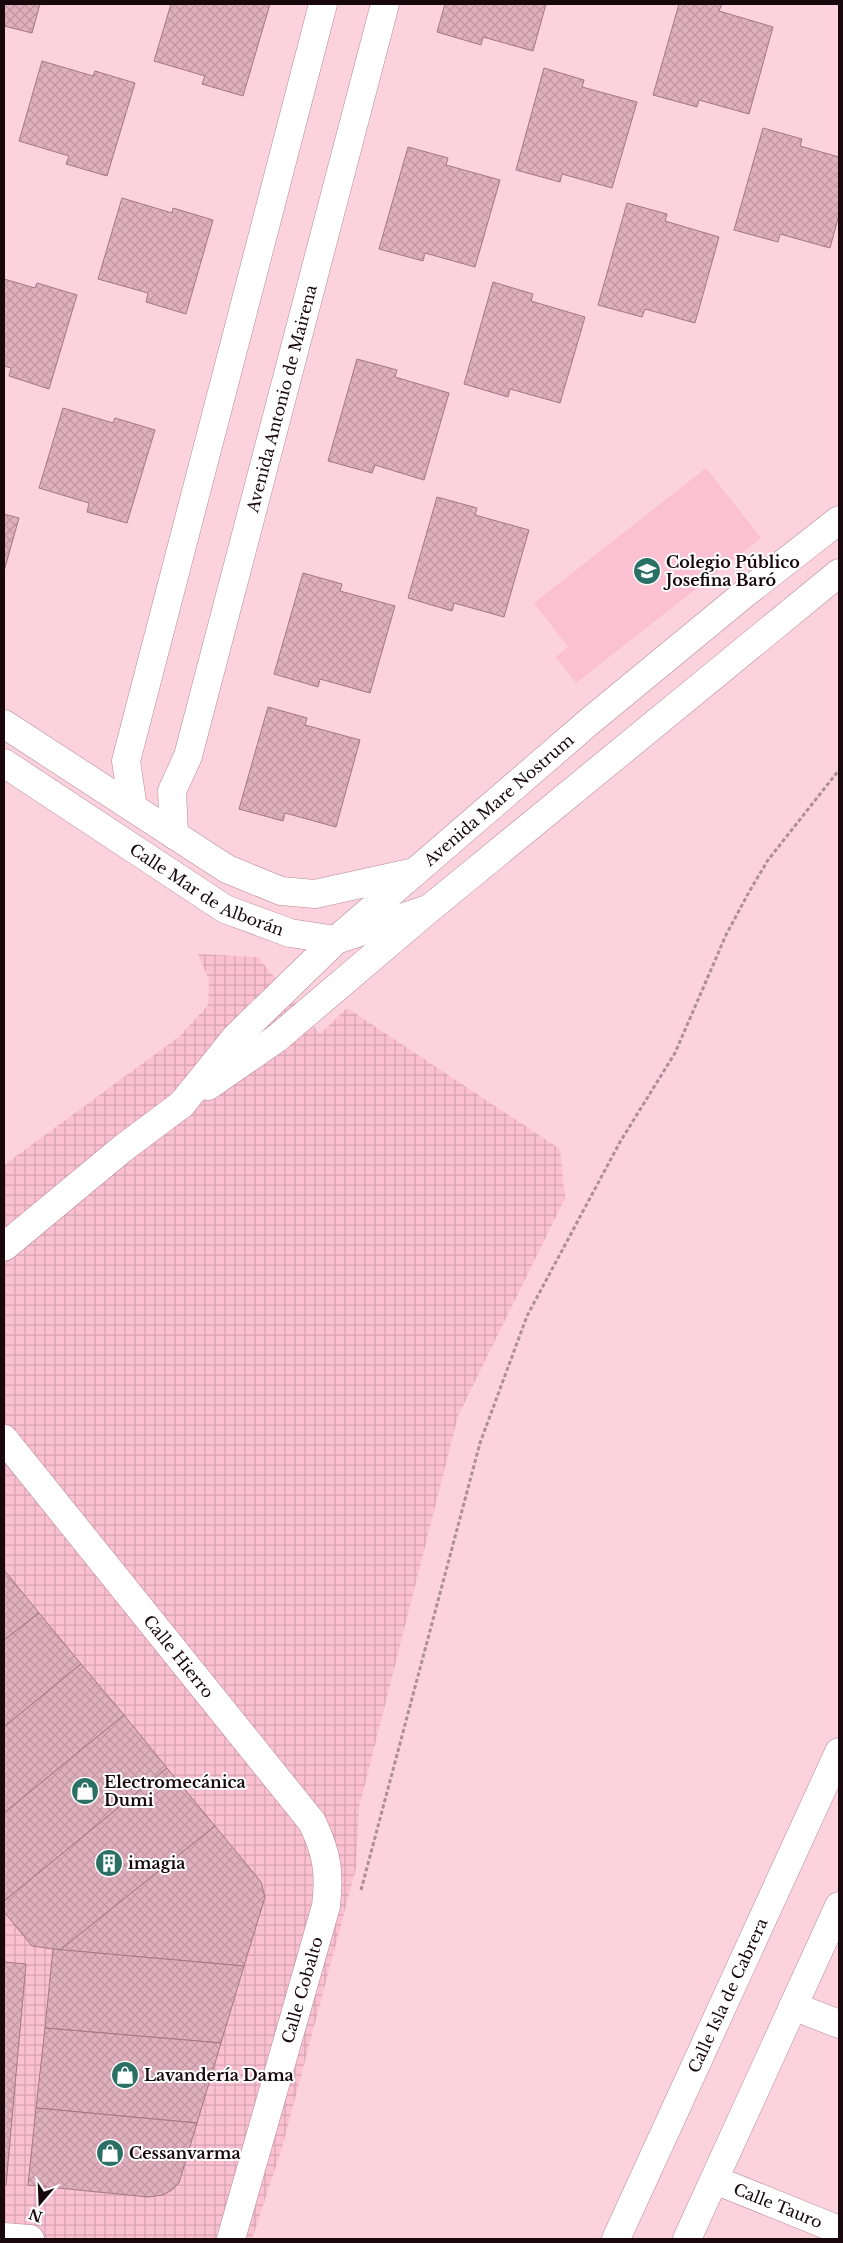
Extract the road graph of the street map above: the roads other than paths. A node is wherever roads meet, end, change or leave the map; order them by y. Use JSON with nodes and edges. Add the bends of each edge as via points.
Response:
{"nodes":[{"id":1,"x":323,"y":4,"type":"edge"},
{"id":2,"x":385,"y":4,"type":"edge"},
{"id":3,"x":839,"y":520,"type":"edge"},
{"id":4,"x":839,"y":574,"type":"edge"},
{"id":5,"x":4,"y":724,"type":"edge"},
{"id":6,"x":126,"y":761,"type":"junction"},
{"id":7,"x":4,"y":763,"type":"edge"},
{"id":8,"x":86,"y":778,"type":"junction"},
{"id":9,"x":172,"y":791,"type":"junction"},
{"id":10,"x":133,"y":808,"type":"junction"},
{"id":11,"x":174,"y":834,"type":"junction"},
{"id":12,"x":115,"y":836,"type":"junction"},
{"id":13,"x":415,"y":872,"type":"junction"},
{"id":14,"x":430,"y":909,"type":"junction"},
{"id":15,"x":336,"y":940,"type":"junction"},
{"id":16,"x":182,"y":1104,"type":"junction"},
{"id":17,"x":4,"y":1247,"type":"edge"},
{"id":18,"x":4,"y":1439,"type":"edge"},
{"id":19,"x":839,"y":1752,"type":"edge"},
{"id":20,"x":328,"y":1884,"type":"joint"},
{"id":21,"x":839,"y":1906,"type":"edge"},
{"id":22,"x":793,"y":2006,"type":"junction"},
{"id":23,"x":839,"y":2024,"type":"edge"},
{"id":24,"x":715,"y":2180,"type":"junction"},
{"id":25,"x":839,"y":2230,"type":"edge"},
{"id":26,"x":4,"y":2237,"type":"edge"},
{"id":27,"x":30,"y":2239,"type":"edge"},
{"id":28,"x":231,"y":2239,"type":"edge"},
{"id":29,"x":616,"y":2239,"type":"edge"},
{"id":30,"x":687,"y":2239,"type":"edge"}],
"edges":[{"from":1,"to":6,"type":"street"},
{"from":2,"to":9,"type":"street","name":"Avenida Antonio de Mairena","via":[[188,756]]},
{"from":3,"to":13,"type":"street","name":"Avenida Mare Nostrum","via":[[590,721]]},
{"from":4,"to":14,"type":"street","name":"Avenida Mare Nostrum"},
{"from":5,"to":8,"type":"street","name":"Calle Mar de Alborán"},
{"from":6,"to":8,"type":"street"},
{"from":6,"to":10,"type":"street"},
{"from":7,"to":12,"type":"street","name":"Calle Mar de Alborán"},
{"from":8,"to":10,"type":"street","name":"Calle Mar de Alborán"},
{"from":9,"to":10,"type":"street"},
{"from":9,"to":11,"type":"street","name":"Avenida Antonio de Mairena"},
{"from":10,"to":11,"type":"street","name":"Calle Mar de Alborán"},
{"from":10,"to":12,"type":"street"},
{"from":11,"to":13,"type":"street","name":"Calle Mar de Alborán","via":[[227,870],[281,891],[315,894]]},
{"from":12,"to":15,"type":"street","name":"Calle Mar de Alborán","via":[[224,909],[290,933]]},
{"from":13,"to":15,"type":"street","name":"Avenida Mare Nostrum"},
{"from":14,"to":15,"type":"street","name":"Calle Mar de Alborán"},
{"from":14,"to":16,"type":"street","name":"Avenida Mare Nostrum","via":[[276,1039]]},
{"from":15,"to":16,"type":"street","name":"Avenida Mare Nostrum","via":[[236,1037]]},
{"from":16,"to":17,"type":"street","name":"Avenida Mare Nostrum","via":[[122,1148]]},
{"from":18,"to":20,"type":"street","name":"Calle Hierro","via":[[312,1822],[322,1842]]},
{"from":19,"to":29,"type":"street","name":"Calle Isla de Cabrera"},
{"from":20,"to":28,"type":"street","name":"Calle Cobalto","via":[[326,1906]]},
{"from":21,"to":22,"type":"street"},
{"from":22,"to":23,"type":"street"},
{"from":22,"to":24,"type":"street"},
{"from":24,"to":25,"type":"street","name":"Calle Tauro"},
{"from":24,"to":30,"type":"street"},
{"from":26,"to":27,"type":"street"}]}
